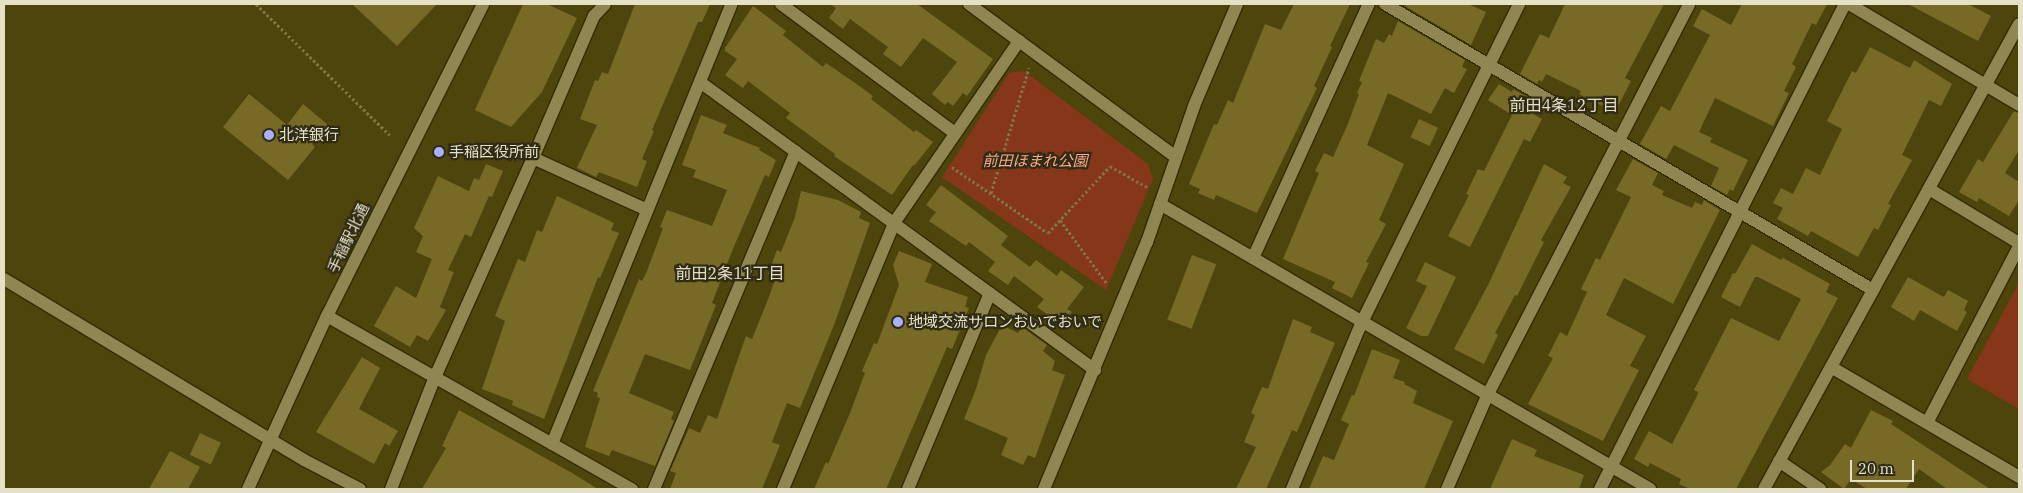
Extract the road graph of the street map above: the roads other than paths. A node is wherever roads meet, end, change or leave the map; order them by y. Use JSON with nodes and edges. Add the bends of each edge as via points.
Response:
{"nodes":[{"id":1,"x":483,"y":4,"type":"edge"},
{"id":2,"x":605,"y":4,"type":"edge"},
{"id":3,"x":732,"y":4,"type":"edge"},
{"id":4,"x":781,"y":4,"type":"edge"},
{"id":5,"x":969,"y":4,"type":"edge"},
{"id":6,"x":1237,"y":4,"type":"edge"},
{"id":7,"x":1369,"y":4,"type":"edge"},
{"id":8,"x":1384,"y":4,"type":"edge"},
{"id":9,"x":1519,"y":4,"type":"edge"},
{"id":10,"x":1689,"y":4,"type":"edge"},
{"id":11,"x":1845,"y":4,"type":"edge"},
{"id":12,"x":1849,"y":4,"type":"edge"},
{"id":13,"x":2019,"y":24,"type":"edge"},
{"id":14,"x":1019,"y":41,"type":"junction"},
{"id":15,"x":1489,"y":65,"type":"junction"},
{"id":16,"x":700,"y":82,"type":"junction"},
{"id":17,"x":1985,"y":85,"type":"junction"},
{"id":18,"x":2019,"y":105,"type":"edge"},
{"id":19,"x":955,"y":133,"type":"junction"},
{"id":20,"x":1619,"y":140,"type":"junction"},
{"id":21,"x":796,"y":152,"type":"junction"},
{"id":22,"x":1176,"y":157,"type":"junction"},
{"id":23,"x":533,"y":158,"type":"junction"},
{"id":24,"x":1929,"y":189,"type":"junction"},
{"id":25,"x":1160,"y":204,"type":"junction"},
{"id":26,"x":647,"y":210,"type":"junction"},
{"id":27,"x":1738,"y":213,"type":"junction"},
{"id":28,"x":894,"y":223,"type":"junction"},
{"id":29,"x":2019,"y":245,"type":"edge"},
{"id":30,"x":1253,"y":258,"type":"junction"},
{"id":31,"x":4,"y":279,"type":"edge"},
{"id":32,"x":1873,"y":290,"type":"junction"},
{"id":33,"x":990,"y":294,"type":"junction"},
{"id":34,"x":328,"y":316,"type":"junction"},
{"id":35,"x":1362,"y":322,"type":"junction"},
{"id":36,"x":1831,"y":367,"type":"junction"},
{"id":37,"x":1094,"y":370,"type":"junction"},
{"id":38,"x":435,"y":377,"type":"junction"},
{"id":39,"x":1488,"y":394,"type":"junction"},
{"id":40,"x":1927,"y":423,"type":"junction"},
{"id":41,"x":270,"y":439,"type":"junction"},
{"id":42,"x":552,"y":444,"type":"junction"},
{"id":43,"x":1779,"y":461,"type":"junction"},
{"id":44,"x":1610,"y":466,"type":"junction"},
{"id":45,"x":2019,"y":477,"type":"edge"},
{"id":46,"x":248,"y":489,"type":"edge"},
{"id":47,"x":360,"y":489,"type":"edge"},
{"id":48,"x":391,"y":489,"type":"edge"},
{"id":49,"x":632,"y":489,"type":"edge"},
{"id":50,"x":654,"y":489,"type":"edge"},
{"id":51,"x":783,"y":489,"type":"edge"},
{"id":52,"x":908,"y":489,"type":"edge"},
{"id":53,"x":1044,"y":489,"type":"edge"},
{"id":54,"x":1293,"y":489,"type":"edge"},
{"id":55,"x":1447,"y":489,"type":"edge"},
{"id":56,"x":1600,"y":489,"type":"edge"},
{"id":57,"x":1650,"y":489,"type":"edge"},
{"id":58,"x":1764,"y":489,"type":"edge"},
{"id":59,"x":1820,"y":489,"type":"edge"}],
"edges":[{"from":1,"to":34,"type":"street","name":"手稲駅北通"},
{"from":2,"to":23,"type":"street","via":[[594,16]]},
{"from":3,"to":16,"type":"street"},
{"from":4,"to":19,"type":"street"},
{"from":5,"to":14,"type":"street"},
{"from":6,"to":22,"type":"street"},
{"from":7,"to":30,"type":"street"},
{"from":8,"to":15,"type":"street"},
{"from":9,"to":15,"type":"street"},
{"from":10,"to":20,"type":"street"},
{"from":11,"to":27,"type":"street"},
{"from":12,"to":17,"type":"street"},
{"from":13,"to":17,"type":"street"},
{"from":14,"to":19,"type":"street"},
{"from":14,"to":22,"type":"street"},
{"from":15,"to":20,"type":"street"},
{"from":15,"to":35,"type":"street"},
{"from":16,"to":21,"type":"street"},
{"from":16,"to":26,"type":"street"},
{"from":17,"to":18,"type":"street"},
{"from":17,"to":24,"type":"street"},
{"from":19,"to":28,"type":"street"},
{"from":20,"to":27,"type":"street"},
{"from":20,"to":39,"type":"street"},
{"from":21,"to":28,"type":"street"},
{"from":21,"to":50,"type":"street"},
{"from":22,"to":25,"type":"street"},
{"from":23,"to":26,"type":"street"},
{"from":23,"to":38,"type":"street"},
{"from":24,"to":29,"type":"street"},
{"from":24,"to":32,"type":"street"},
{"from":25,"to":30,"type":"street"},
{"from":25,"to":37,"type":"street"},
{"from":26,"to":42,"type":"street"},
{"from":27,"to":32,"type":"street"},
{"from":27,"to":44,"type":"street"},
{"from":28,"to":33,"type":"street"},
{"from":28,"to":51,"type":"street"},
{"from":29,"to":40,"type":"street"},
{"from":30,"to":35,"type":"street"},
{"from":31,"to":41,"type":"street"},
{"from":32,"to":36,"type":"street"},
{"from":33,"to":37,"type":"street"},
{"from":33,"to":52,"type":"street"},
{"from":34,"to":38,"type":"street"},
{"from":34,"to":41,"type":"street","name":"手稲駅北通"},
{"from":35,"to":39,"type":"street"},
{"from":35,"to":54,"type":"street"},
{"from":36,"to":40,"type":"street"},
{"from":36,"to":43,"type":"street"},
{"from":37,"to":53,"type":"street"},
{"from":38,"to":42,"type":"street"},
{"from":38,"to":48,"type":"street"},
{"from":39,"to":44,"type":"street"},
{"from":39,"to":55,"type":"street"},
{"from":40,"to":45,"type":"street"},
{"from":41,"to":46,"type":"street","name":"手稲駅北通"},
{"from":41,"to":47,"type":"street"},
{"from":42,"to":49,"type":"street"},
{"from":43,"to":58,"type":"street"},
{"from":43,"to":59,"type":"street"},
{"from":44,"to":56,"type":"street"},
{"from":44,"to":57,"type":"street"}]}
